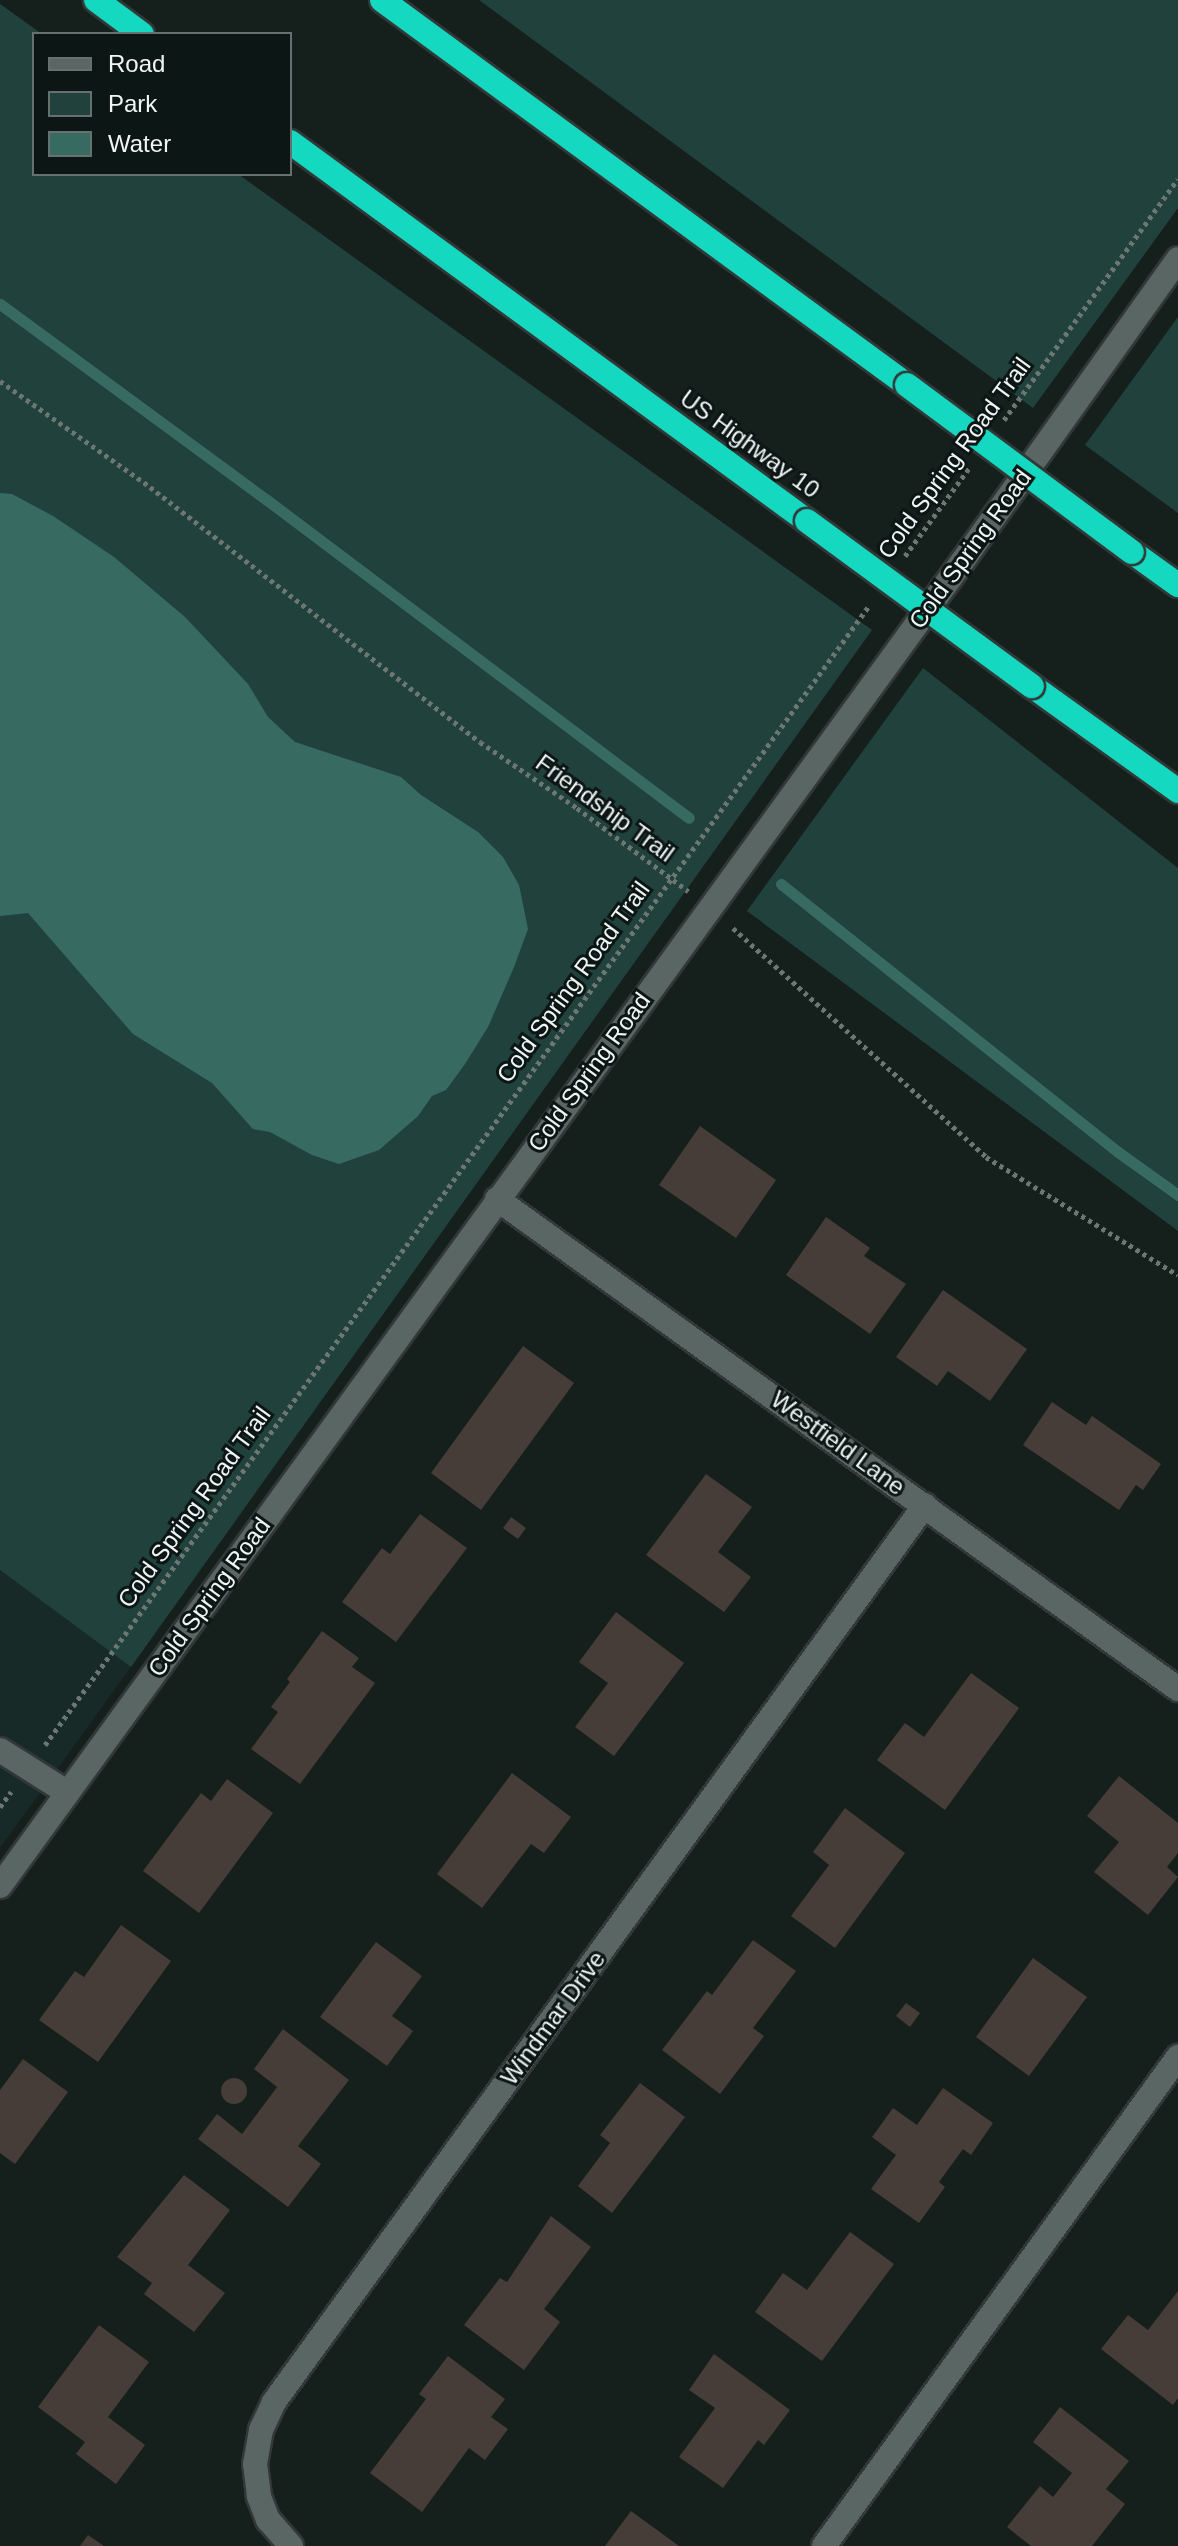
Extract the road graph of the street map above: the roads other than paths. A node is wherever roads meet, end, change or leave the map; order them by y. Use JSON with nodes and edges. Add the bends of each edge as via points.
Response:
{"nodes":[{"id":1,"x":96,"y":0,"type":"edge"},
{"id":2,"x":382,"y":0,"type":"edge"},
{"id":3,"x":139,"y":32,"type":"edge"},
{"id":4,"x":292,"y":143,"type":"edge"},
{"id":5,"x":1178,"y":259,"type":"edge"},
{"id":6,"x":1178,"y":585,"type":"edge"},
{"id":7,"x":1178,"y":791,"type":"edge"},
{"id":8,"x":497,"y":1199,"type":"junction"},
{"id":9,"x":925,"y":1505,"type":"junction"},
{"id":10,"x":1178,"y":1689,"type":"edge"},
{"id":11,"x":0,"y":1750,"type":"edge"},
{"id":12,"x":68,"y":1793,"type":"junction"},
{"id":13,"x":0,"y":1886,"type":"edge"},
{"id":14,"x":1178,"y":2057,"type":"edge"},
{"id":15,"x":291,"y":2546,"type":"edge"},
{"id":16,"x":824,"y":2546,"type":"edge"}],
"edges":[{"from":1,"to":3,"type":"highway"},
{"from":2,"to":6,"type":"highway","bridge":true},
{"from":4,"to":7,"type":"highway","name":"US Highway 10","bridge":true},
{"from":5,"to":8,"type":"street","name":"Cold Spring Road"},
{"from":8,"to":9,"type":"street","name":"Westfield Lane"},
{"from":8,"to":12,"type":"street","name":"Cold Spring Road"},
{"from":9,"to":10,"type":"street","name":"Westfield Lane"},
{"from":9,"to":15,"type":"street","name":"Windmar Drive","via":[[274,2402],[261,2430],[257,2485],[268,2520]]},
{"from":11,"to":12,"type":"street"},
{"from":12,"to":13,"type":"street","name":"Cold Spring Road"},
{"from":14,"to":16,"type":"street"}]}
